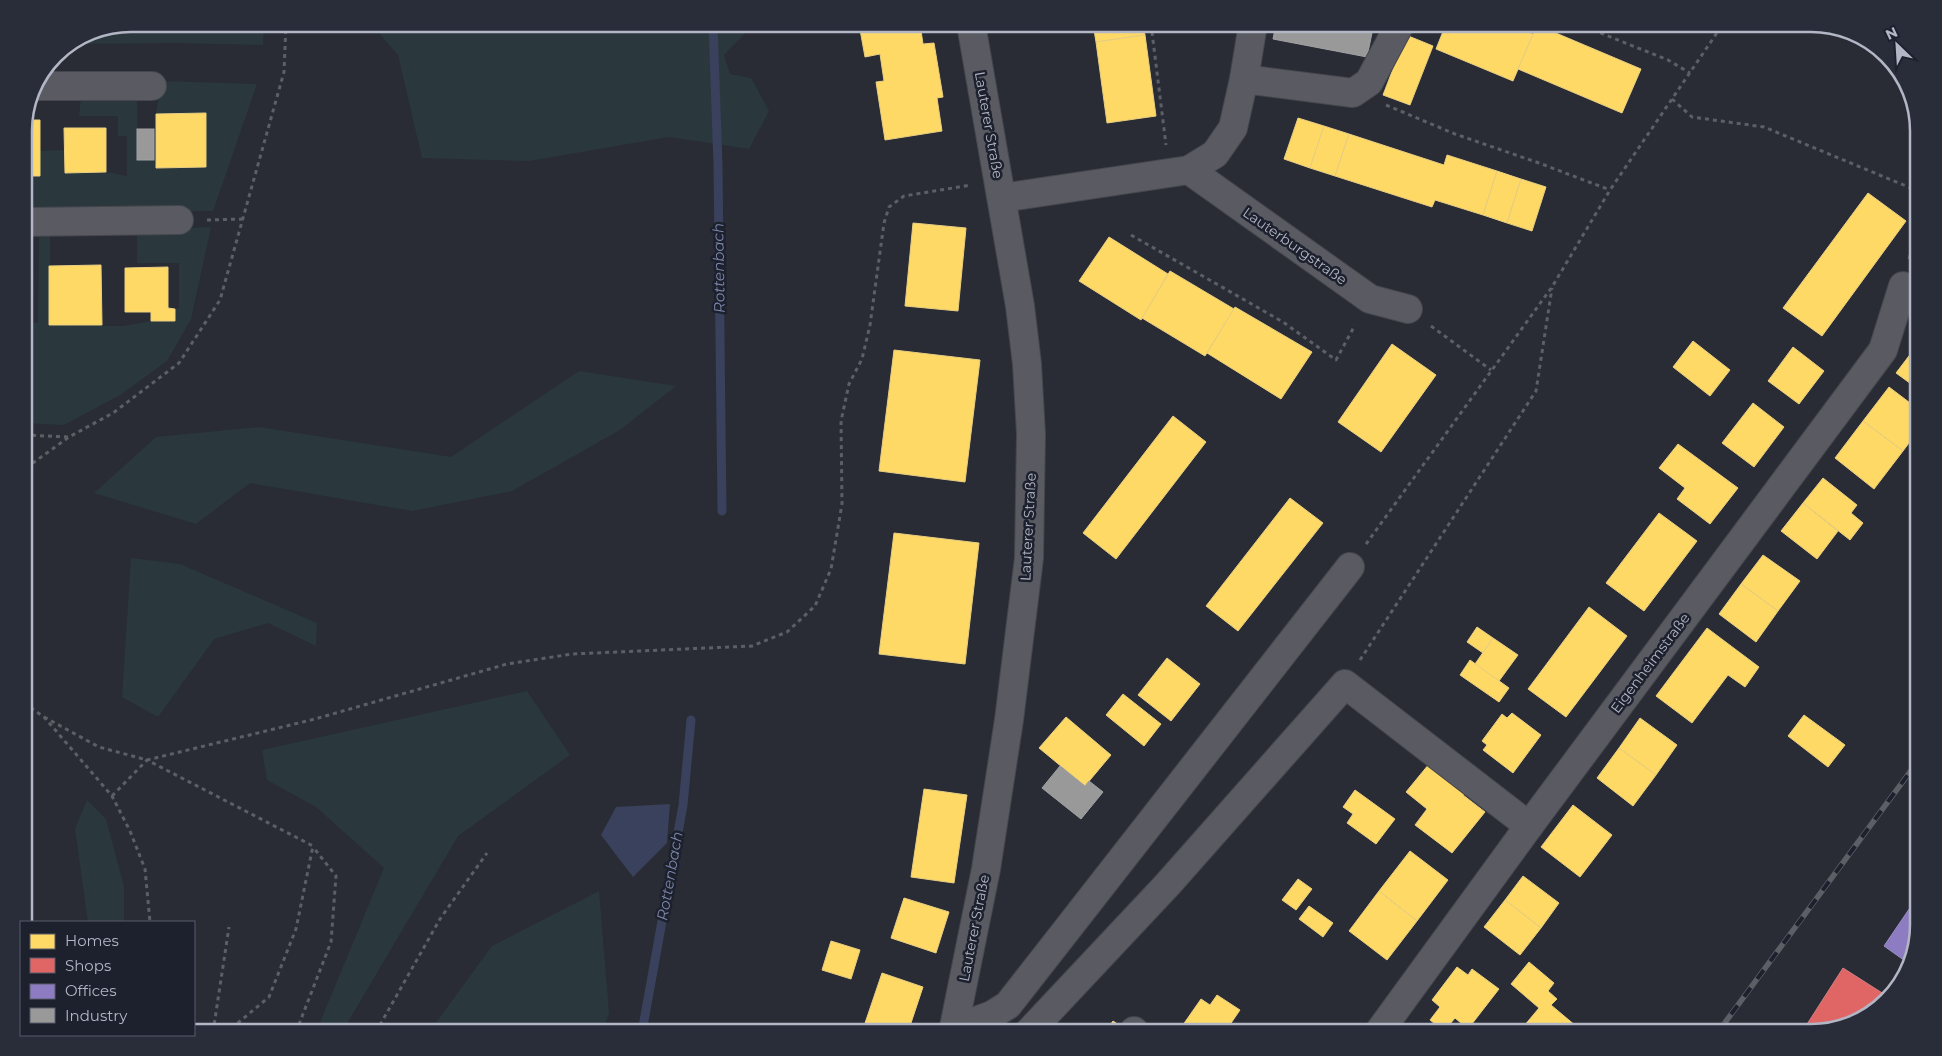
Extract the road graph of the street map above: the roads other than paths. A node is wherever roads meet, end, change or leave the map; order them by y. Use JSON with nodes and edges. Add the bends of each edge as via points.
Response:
{"nodes":[{"id":1,"x":972,"y":32,"type":"edge"},
{"id":2,"x":1252,"y":32,"type":"edge"},
{"id":3,"x":1396,"y":32,"type":"edge"},
{"id":4,"x":1244,"y":79,"type":"junction"},
{"id":5,"x":44,"y":86,"type":"edge"},
{"id":6,"x":152,"y":86,"type":"dead end"},
{"id":7,"x":1180,"y":172,"type":"junction"},
{"id":8,"x":1000,"y":190,"type":"junction"},
{"id":9,"x":179,"y":220,"type":"road end"},
{"id":10,"x":33,"y":222,"type":"edge"},
{"id":11,"x":1903,"y":286,"type":"road end"},
{"id":12,"x":1408,"y":309,"type":"road end"},
{"id":13,"x":1350,"y":567,"type":"road end"},
{"id":14,"x":1530,"y":826,"type":"junction"},
{"id":15,"x":955,"y":1024,"type":"edge"},
{"id":16,"x":969,"y":1024,"type":"edge"},
{"id":17,"x":1037,"y":1024,"type":"edge"},
{"id":18,"x":1386,"y":1024,"type":"edge"}],
"edges":[{"from":1,"to":8,"type":"street","name":"Lauterer Straße"},
{"from":2,"to":4,"type":"street"},
{"from":3,"to":4,"type":"street","via":[[1369,82],[1353,93]]},
{"from":4,"to":7,"type":"street","via":[[1233,128],[1215,154]]},
{"from":5,"to":6,"type":"street"},
{"from":7,"to":8,"type":"street"},
{"from":7,"to":12,"type":"street","name":"Lauterburgstraße","via":[[1370,299]]},
{"from":8,"to":15,"type":"street","name":"Lauterer Straße","via":[[1027,364],[1032,434],[1029,558],[986,869]]},
{"from":9,"to":10,"type":"street"},
{"from":11,"to":14,"type":"street","name":"Eigenheimstraße","via":[[1884,350]]},
{"from":13,"to":16,"type":"street","name":"Lauterer Straße","via":[[1008,1005]]},
{"from":14,"to":17,"type":"street","via":[[1345,684],[1168,884]]},
{"from":14,"to":18,"type":"street","name":"Eigenheimstraße"}]}
